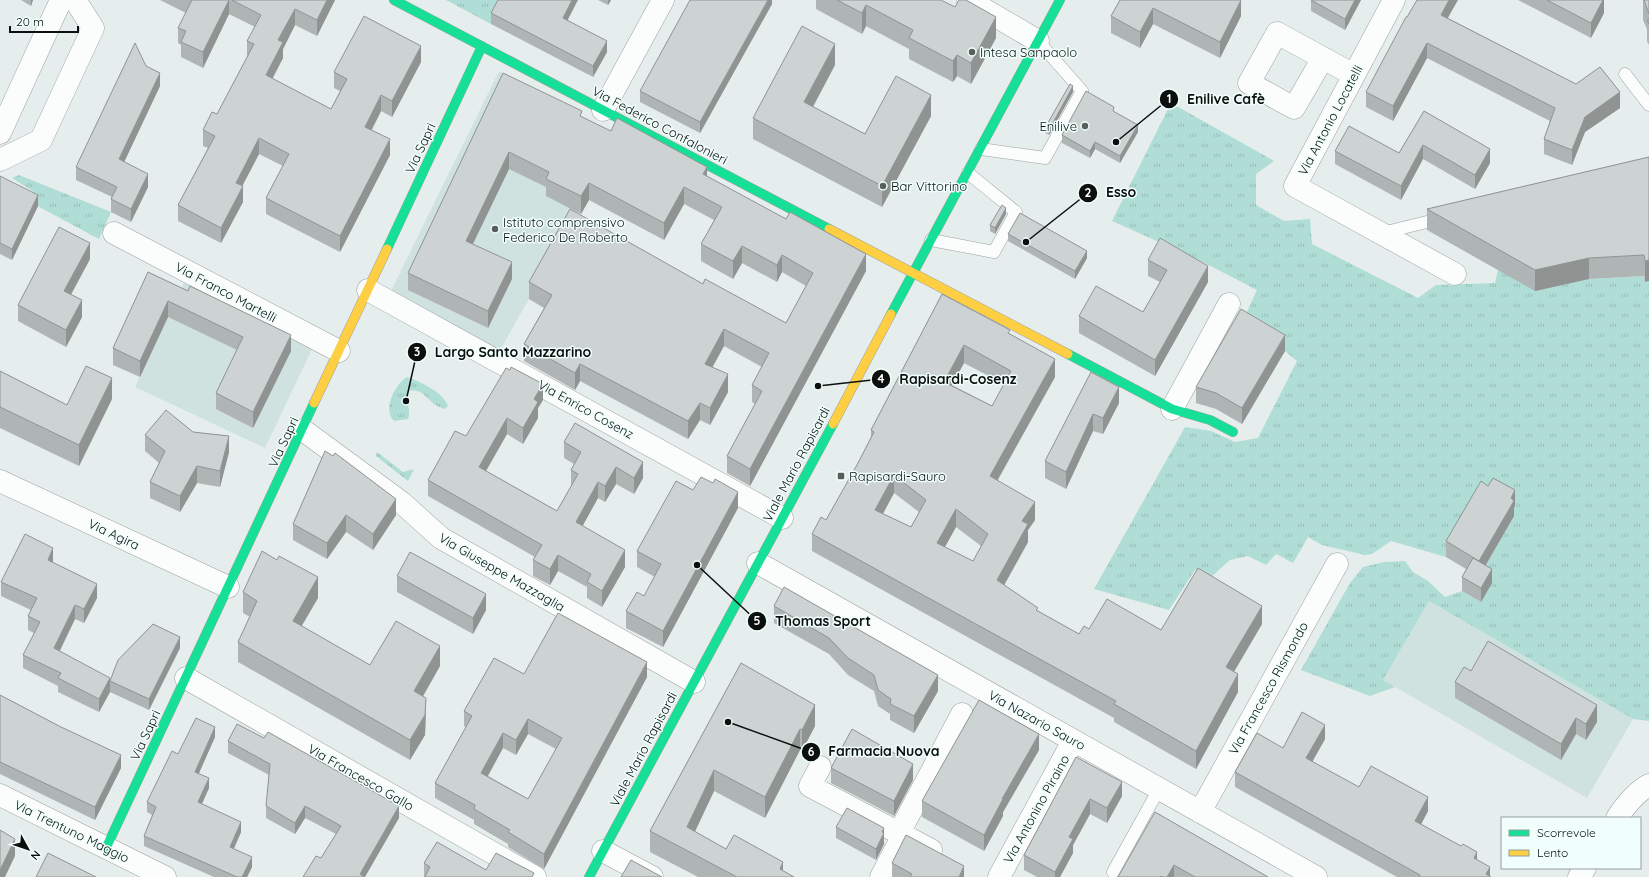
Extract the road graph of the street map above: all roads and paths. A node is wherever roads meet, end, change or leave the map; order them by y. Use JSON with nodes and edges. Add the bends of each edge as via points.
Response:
{"nodes":[{"id":1,"x":62,"y":0,"type":"edge"},
{"id":2,"x":75,"y":0,"type":"edge"},
{"id":3,"x":394,"y":0,"type":"edge"},
{"id":4,"x":663,"y":0,"type":"edge"},
{"id":5,"x":968,"y":0,"type":"edge"},
{"id":6,"x":1060,"y":0,"type":"edge"},
{"id":7,"x":1394,"y":0,"type":"edge"},
{"id":8,"x":1038,"y":41,"type":"junction"},
{"id":9,"x":482,"y":46,"type":"junction"},
{"id":10,"x":1323,"y":58,"type":"dead end"},
{"id":11,"x":1625,"y":74,"type":"dead end"},
{"id":12,"x":1354,"y":75,"type":"junction"},
{"id":13,"x":1649,"y":105,"type":"edge"},
{"id":14,"x":603,"y":110,"type":"junction"},
{"id":15,"x":0,"y":133,"type":"edge"},
{"id":16,"x":981,"y":149,"type":"junction"},
{"id":17,"x":0,"y":160,"type":"edge"},
{"id":18,"x":968,"y":173,"type":"junction"},
{"id":19,"x":1453,"y":215,"type":"edge"},
{"id":20,"x":114,"y":232,"type":"dead end"},
{"id":21,"x":1382,"y":233,"type":"junction"},
{"id":22,"x":931,"y":240,"type":"junction"},
{"id":23,"x":914,"y":273,"type":"junction"},
{"id":24,"x":1455,"y":274,"type":"dead end"},
{"id":25,"x":368,"y":290,"type":"junction"},
{"id":26,"x":1229,"y":304,"type":"dead end"},
{"id":27,"x":339,"y":351,"type":"junction"},
{"id":28,"x":1172,"y":409,"type":"junction"},
{"id":29,"x":303,"y":430,"type":"junction"},
{"id":30,"x":1233,"y":432,"type":"dead end"},
{"id":31,"x":0,"y":481,"type":"edge"},
{"id":32,"x":782,"y":518,"type":"junction"},
{"id":33,"x":758,"y":563,"type":"junction"},
{"id":34,"x":1337,"y":564,"type":"dead end"},
{"id":35,"x":228,"y":587,"type":"junction"},
{"id":36,"x":186,"y":678,"type":"junction"},
{"id":37,"x":694,"y":682,"type":"junction"},
{"id":38,"x":962,"y":714,"type":"dead end"},
{"id":39,"x":1073,"y":741,"type":"junction"},
{"id":40,"x":820,"y":767,"type":"dead end"},
{"id":41,"x":1649,"y":785,"type":"edge"},
{"id":42,"x":1159,"y":789,"type":"junction"},
{"id":43,"x":0,"y":795,"type":"edge"},
{"id":44,"x":1200,"y":812,"type":"junction"},
{"id":45,"x":1618,"y":817,"type":"edge"},
{"id":46,"x":901,"y":834,"type":"junction"},
{"id":47,"x":106,"y":848,"type":"junction"},
{"id":48,"x":603,"y":851,"type":"junction"},
{"id":49,"x":950,"y":861,"type":"edge"},
{"id":50,"x":1113,"y":872,"type":"dead end"},
{"id":51,"x":166,"y":877,"type":"edge"},
{"id":52,"x":535,"y":877,"type":"edge"},
{"id":53,"x":589,"y":877,"type":"edge"},
{"id":54,"x":652,"y":877,"type":"edge"},
{"id":55,"x":881,"y":877,"type":"edge"},
{"id":56,"x":999,"y":877,"type":"edge"},
{"id":57,"x":1316,"y":877,"type":"edge"}],
"edges":[{"from":1,"to":15,"type":"street"},
{"from":2,"to":17,"type":"street","via":[[93,28],[41,140]]},
{"from":3,"to":9,"type":"street","name":"Via Federico Confalonieri"},
{"from":4,"to":14,"type":"street"},
{"from":5,"to":8,"type":"street"},
{"from":6,"to":8,"type":"street","name":"Viale Mario Rapisardi"},
{"from":7,"to":12,"type":"street","name":"Via Antonio Locatelli"},
{"from":8,"to":16,"type":"street","name":"Viale Mario Rapisardi"},
{"from":8,"to":16,"type":"lane","via":[[1082,91],[1045,158]]},
{"from":9,"to":14,"type":"street","name":"Via Federico Confalonieri"},
{"from":9,"to":25,"type":"street","name":"Via Sapri"},
{"from":10,"to":12,"type":"street"},
{"from":11,"to":13,"type":"lane"},
{"from":12,"to":21,"type":"street","name":"Via Antonio Locatelli","via":[[1295,186]]},
{"from":14,"to":23,"type":"street","name":"Via Federico Confalonieri"},
{"from":16,"to":18,"type":"street","name":"Viale Mario Rapisardi"},
{"from":18,"to":22,"type":"street","name":"Viale Mario Rapisardi"},
{"from":18,"to":22,"type":"lane","via":[[1016,212],[994,252]]},
{"from":19,"to":21,"type":"lane"},
{"from":20,"to":27,"type":"street","name":"Via Franco Martelli"},
{"from":21,"to":24,"type":"street","name":"Via Antonio Locatelli"},
{"from":22,"to":23,"type":"street","name":"Viale Mario Rapisardi"},
{"from":23,"to":28,"type":"street","name":"Via Federico Confalonieri"},
{"from":23,"to":32,"type":"street","name":"Viale Mario Rapisardi"},
{"from":25,"to":27,"type":"street","name":"Via Sapri"},
{"from":25,"to":32,"type":"street","name":"Via Enrico Cosenz"},
{"from":26,"to":28,"type":"street"},
{"from":27,"to":29,"type":"street","name":"Via Sapri"},
{"from":28,"to":30,"type":"street","name":"Via Federico Confalonieri","via":[[1210,420]]},
{"from":29,"to":35,"type":"street","name":"Via Sapri"},
{"from":29,"to":37,"type":"street","name":"Via Giuseppe Mazzaglia","via":[[401,502],[441,538]]},
{"from":31,"to":35,"type":"street","name":"Via Agira"},
{"from":32,"to":33,"type":"street","name":"Viale Mario Rapisardi"},
{"from":33,"to":37,"type":"street","name":"Viale Mario Rapisardi"},
{"from":33,"to":39,"type":"street","name":"Via Nazario Sauro"},
{"from":34,"to":44,"type":"street","name":"Via Francesco Rismondo"},
{"from":35,"to":36,"type":"street","name":"Via Sapri"},
{"from":36,"to":47,"type":"street","name":"Via Sapri"},
{"from":36,"to":52,"type":"street","name":"Via Francesco Gallo"},
{"from":37,"to":48,"type":"street","name":"Viale Mario Rapisardi"},
{"from":38,"to":46,"type":"street"},
{"from":39,"to":42,"type":"street","name":"Via Nazario Sauro"},
{"from":39,"to":56,"type":"street","name":"Via Antonino Piraino"},
{"from":40,"to":46,"type":"street","via":[[810,786]]},
{"from":41,"to":45,"type":"street","via":[[1642,788]]},
{"from":42,"to":44,"type":"street","name":"Via Nazario Sauro"},
{"from":42,"to":50,"type":"lane"},
{"from":43,"to":47,"type":"street","name":"Via Trentuno Maggio"},
{"from":44,"to":57,"type":"street","name":"Via Nazario Sauro"},
{"from":46,"to":49,"type":"street"},
{"from":46,"to":55,"type":"street"},
{"from":47,"to":51,"type":"street","name":"Via Trentuno Maggio"},
{"from":48,"to":53,"type":"street","name":"Viale Mario Rapisardi"},
{"from":48,"to":54,"type":"street"}]}
